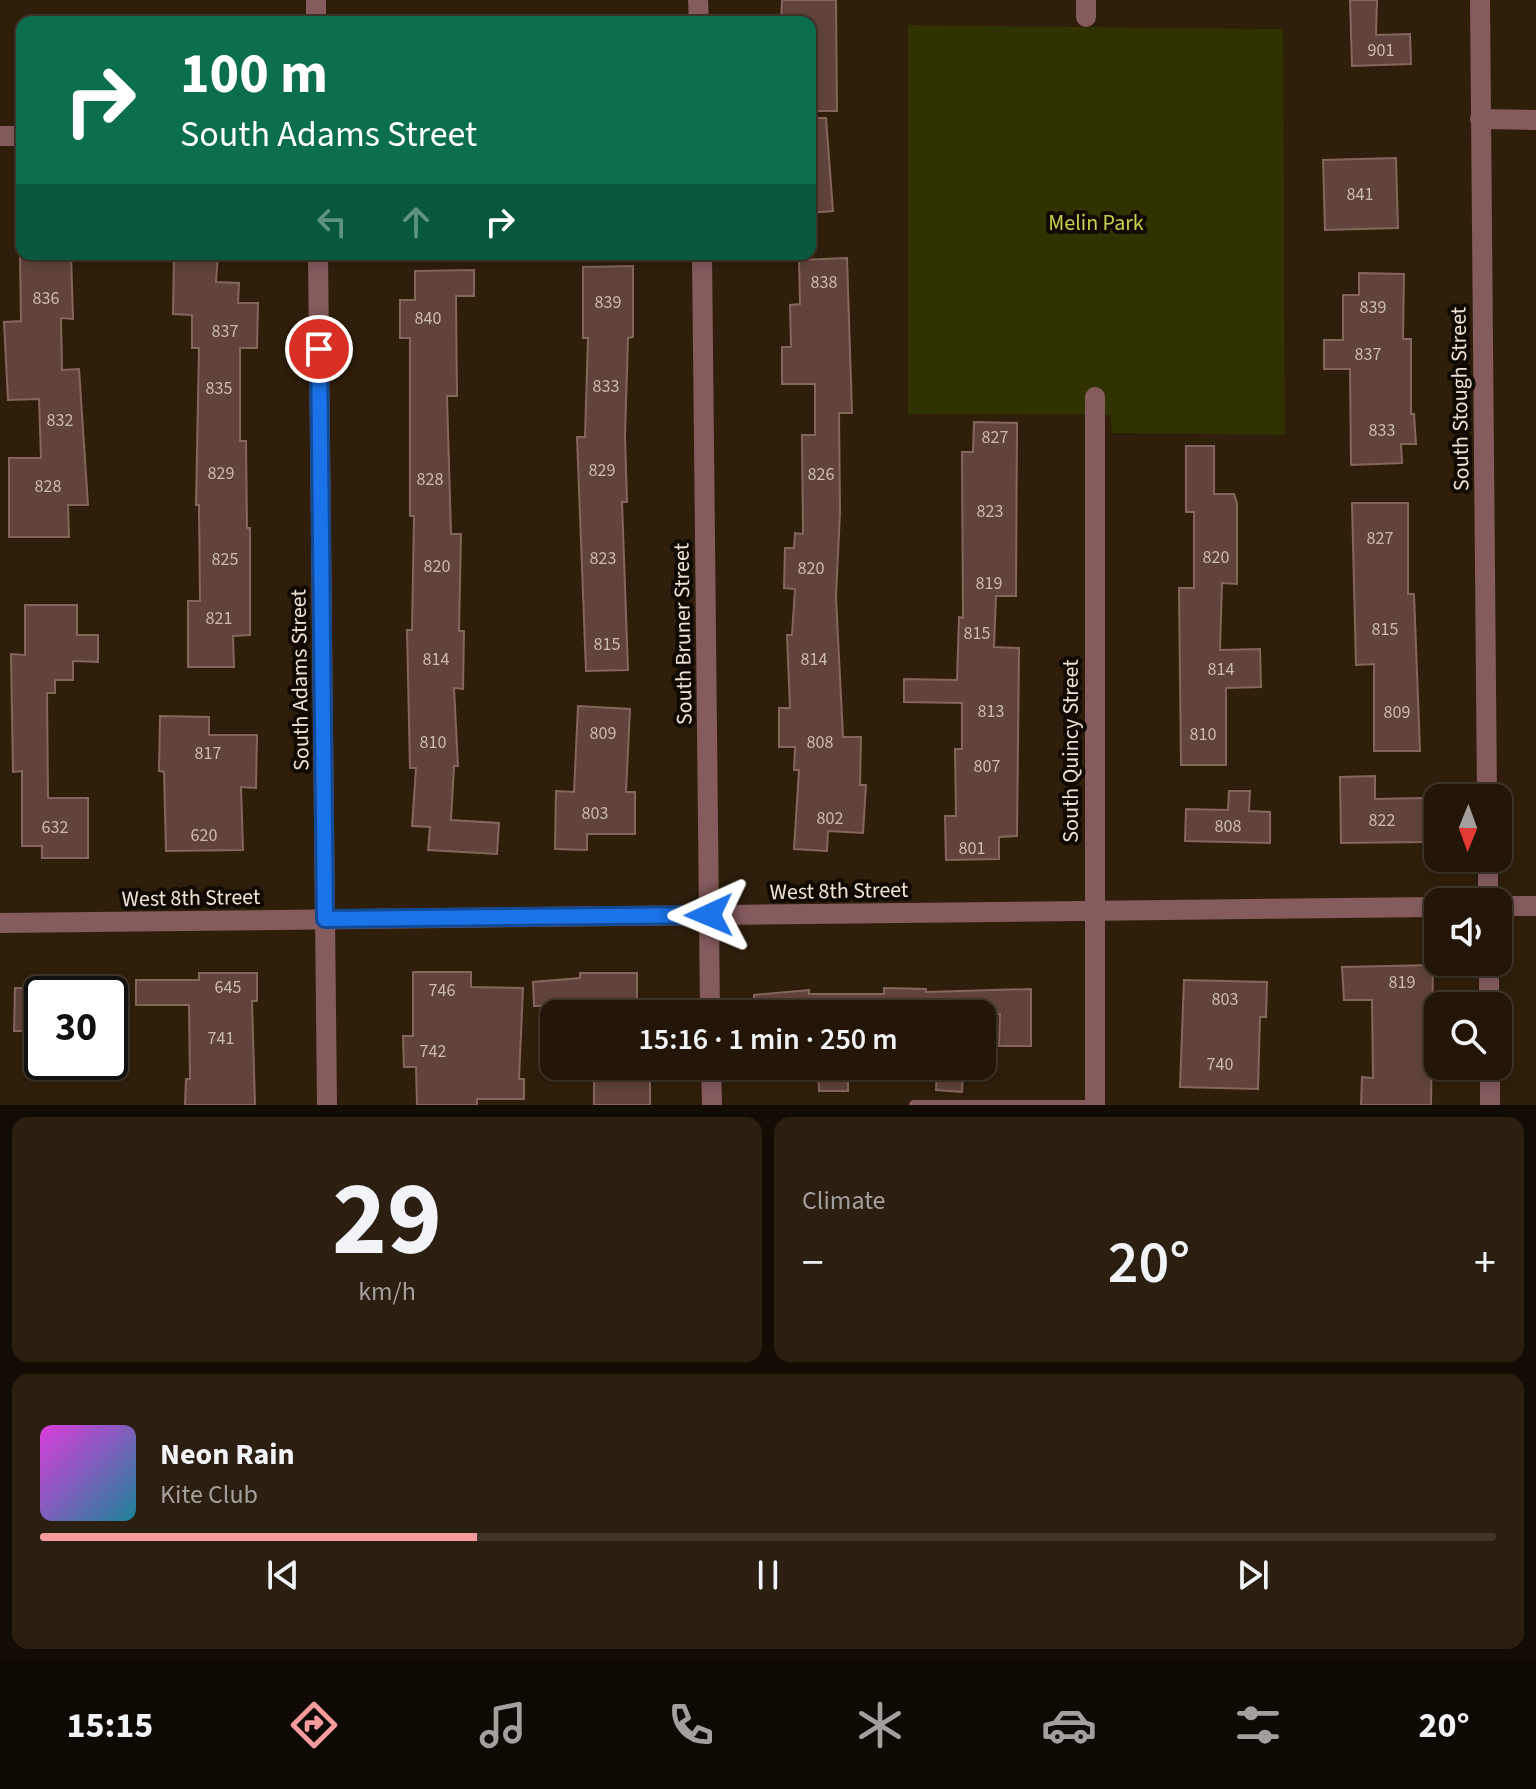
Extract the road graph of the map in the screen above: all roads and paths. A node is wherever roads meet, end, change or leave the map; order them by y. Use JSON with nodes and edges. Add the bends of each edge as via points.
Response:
{"nodes":[{"id":1,"x":1480,"y":0,"type":"edge"},
{"id":2,"x":1480,"y":119,"type":"junction"},
{"id":3,"x":1536,"y":120,"type":"edge"},
{"id":4,"x":318,"y":260,"type":"edge"},
{"id":5,"x":702,"y":260,"type":"edge"},
{"id":6,"x":1095,"y":397,"type":"dead end"},
{"id":7,"x":1487,"y":784,"type":"edge"},
{"id":8,"x":1512,"y":906,"type":"edge"},
{"id":9,"x":1536,"y":906,"type":"edge"},
{"id":10,"x":1424,"y":907,"type":"edge"},
{"id":11,"x":1093,"y":911,"type":"junction"},
{"id":12,"x":709,"y":915,"type":"junction"},
{"id":13,"x":325,"y":919,"type":"junction"},
{"id":14,"x":0,"y":923,"type":"edge"},
{"id":15,"x":710,"y":1000,"type":"edge"},
{"id":16,"x":711,"y":1080,"type":"edge"},
{"id":17,"x":1490,"y":1080,"type":"edge"},
{"id":18,"x":327,"y":1105,"type":"edge"},
{"id":19,"x":712,"y":1105,"type":"edge"},
{"id":20,"x":914,"y":1105,"type":"edge"},
{"id":21,"x":1095,"y":1105,"type":"edge"},
{"id":22,"x":1490,"y":1105,"type":"edge"}],
"edges":[{"from":1,"to":2,"type":"street","name":"South Stough Street"},
{"from":2,"to":3,"type":"street"},
{"from":2,"to":7,"type":"street","name":"South Stough Street"},
{"from":4,"to":13,"type":"street","name":"South Adams Street"},
{"from":5,"to":12,"type":"street","name":"South Bruner Street"},
{"from":6,"to":11,"type":"street","name":"South Quincy Street"},
{"from":8,"to":9,"type":"street"},
{"from":10,"to":11,"type":"street","name":"West 8th Street"},
{"from":11,"to":12,"type":"street","name":"West 8th Street"},
{"from":11,"to":21,"type":"street","name":"South Quincy Street"},
{"from":12,"to":13,"type":"street","name":"West 8th Street"},
{"from":12,"to":15,"type":"street","name":"South Bruner Street"},
{"from":13,"to":14,"type":"street","name":"West 8th Street"},
{"from":13,"to":18,"type":"street","name":"South Adams Street"},
{"from":16,"to":19,"type":"street"},
{"from":17,"to":22,"type":"street"},
{"from":20,"to":21,"type":"lane"}]}
